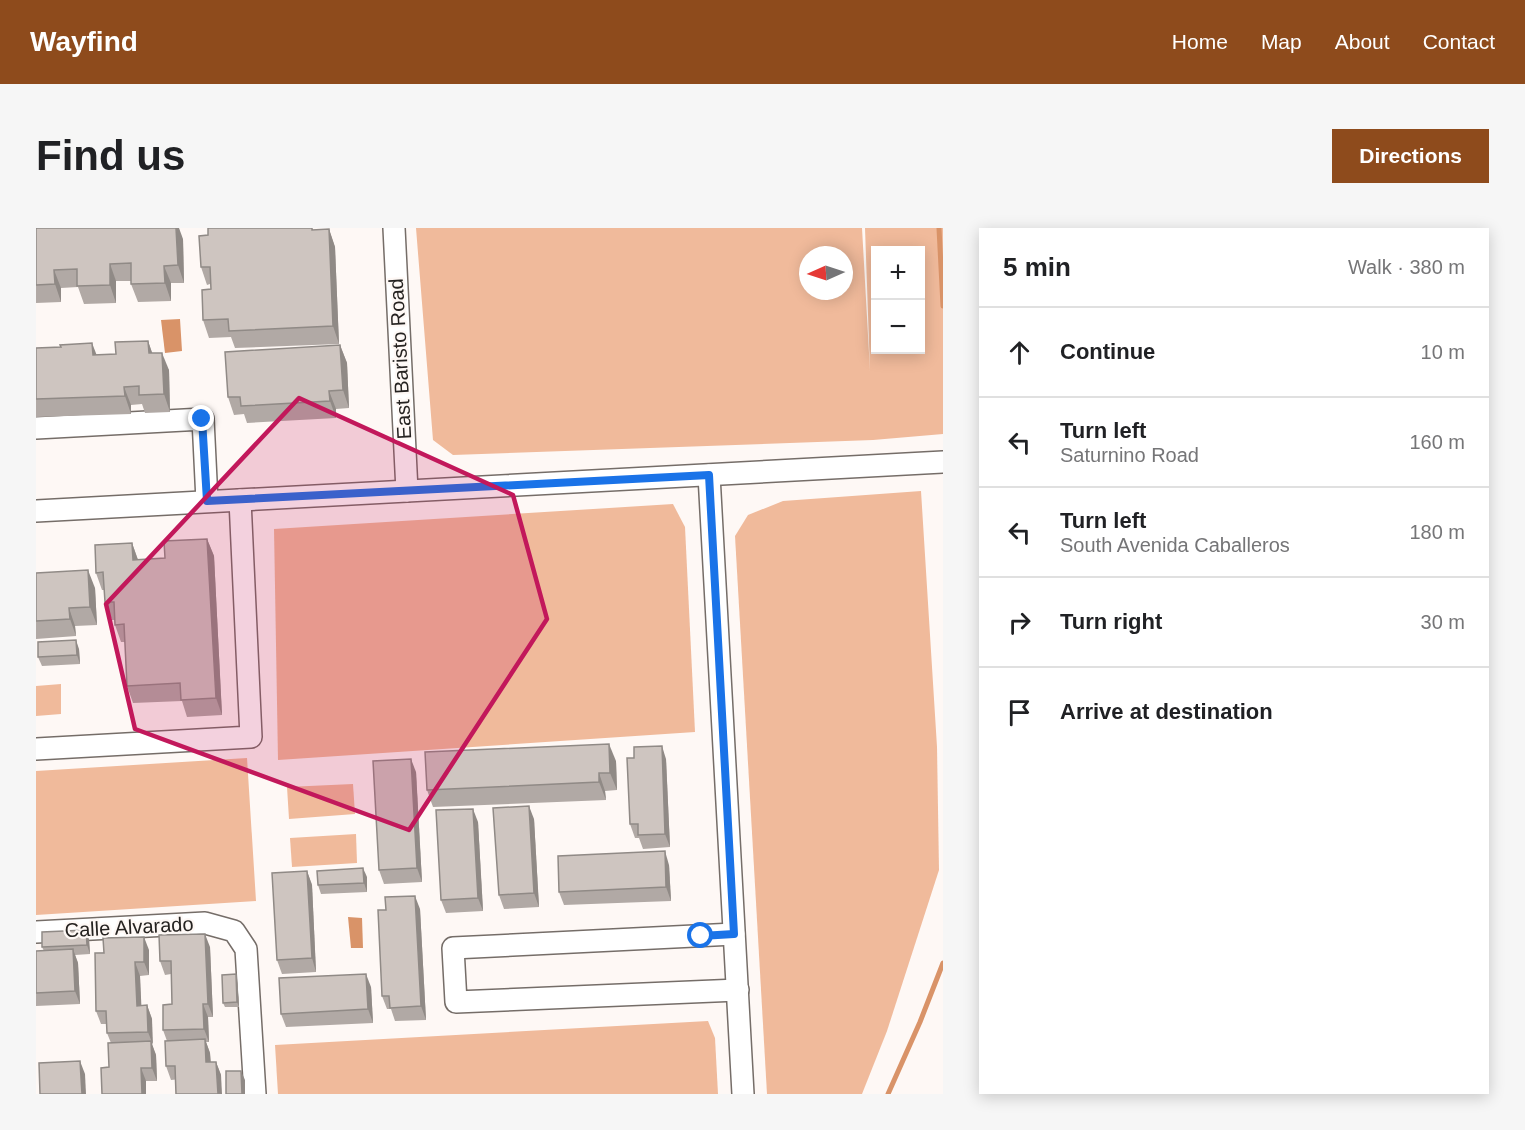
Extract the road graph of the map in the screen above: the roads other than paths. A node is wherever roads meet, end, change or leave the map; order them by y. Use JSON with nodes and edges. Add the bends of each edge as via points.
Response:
{"nodes":[{"id":1,"x":394,"y":228,"type":"edge"},
{"id":2,"x":36,"y":428,"type":"edge"},
{"id":3,"x":943,"y":462,"type":"edge"},
{"id":4,"x":709,"y":475,"type":"junction"},
{"id":5,"x":407,"y":491,"type":"junction"},
{"id":6,"x":240,"y":500,"type":"junction"},
{"id":7,"x":207,"y":501,"type":"junction"},
{"id":8,"x":36,"y":511,"type":"edge"},
{"id":9,"x":36,"y":748,"type":"edge"},
{"id":10,"x":36,"y":932,"type":"edge"},
{"id":11,"x":734,"y":934,"type":"junction"},
{"id":12,"x":738,"y":990,"type":"junction"},
{"id":13,"x":255,"y":1094,"type":"edge"},
{"id":14,"x":743,"y":1094,"type":"edge"}],
"edges":[{"from":1,"to":5,"type":"street","name":"East Baristo Road"},
{"from":2,"to":7,"type":"street","via":[[202,419]]},
{"from":3,"to":4,"type":"street"},
{"from":4,"to":5,"type":"street"},
{"from":4,"to":11,"type":"street"},
{"from":5,"to":6,"type":"street"},
{"from":6,"to":7,"type":"street"},
{"from":6,"to":9,"type":"street","via":[[250,737]]},
{"from":7,"to":8,"type":"street"},
{"from":10,"to":13,"type":"street","name":"Calle Alvarado","via":[[205,923],[234,931],[246,949]]},
{"from":11,"to":12,"type":"street"},
{"from":11,"to":12,"type":"street","via":[[453,948],[456,1002]]},
{"from":12,"to":14,"type":"street"}]}
